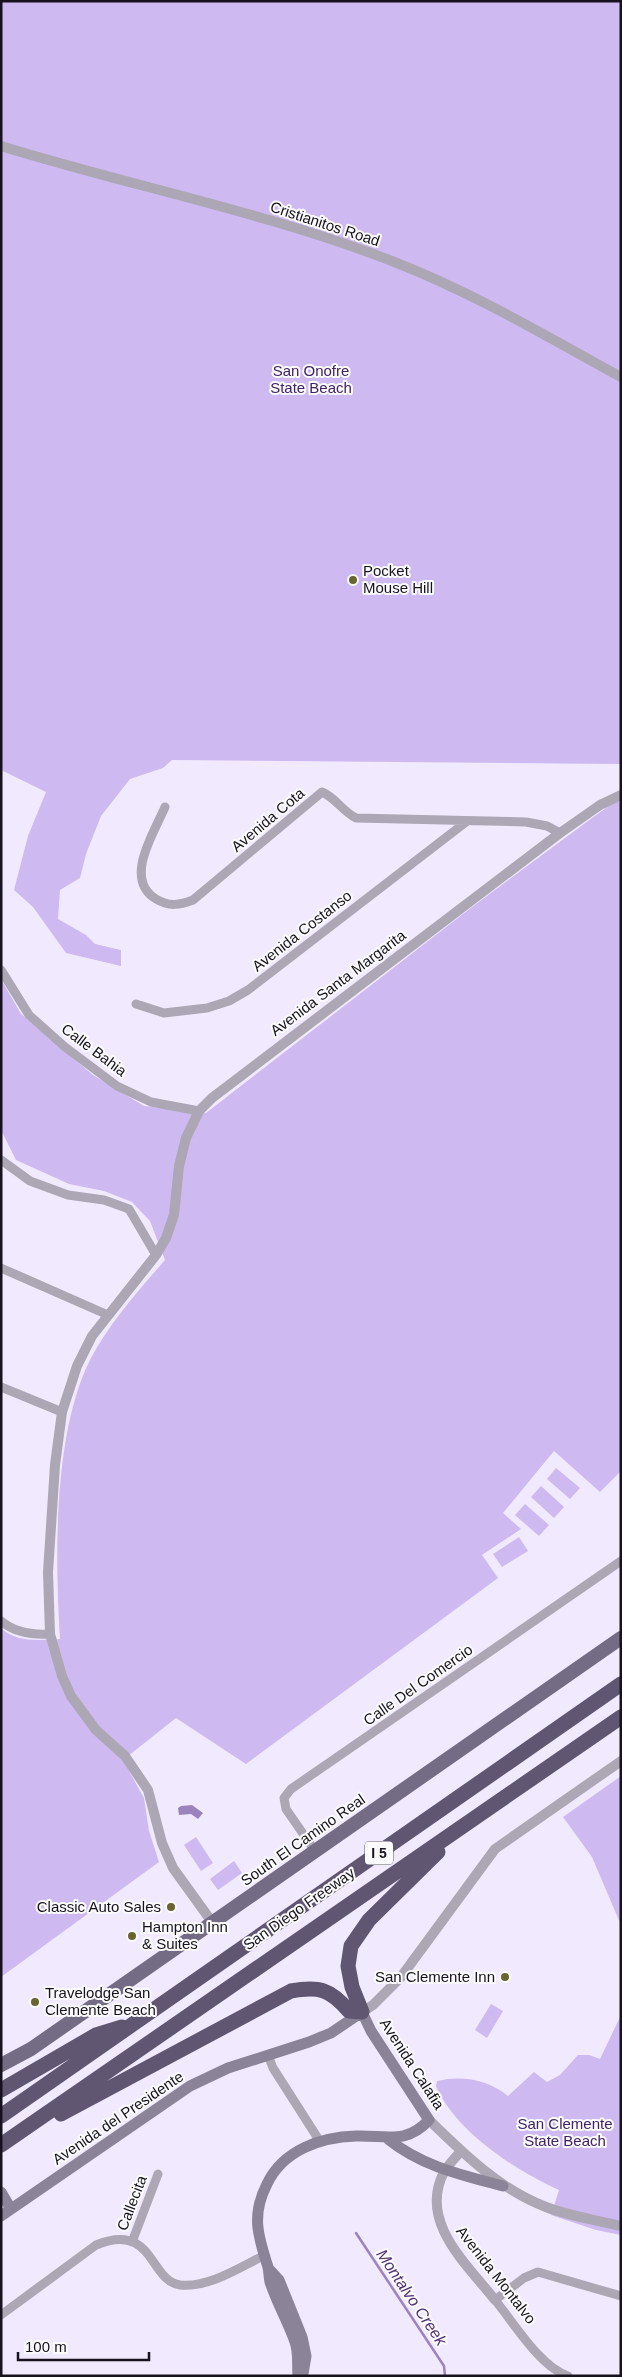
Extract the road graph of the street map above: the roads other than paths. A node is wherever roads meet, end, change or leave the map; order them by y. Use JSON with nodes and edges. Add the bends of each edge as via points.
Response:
{"nodes":[{"id":1,"x":1,"y":146,"type":"edge"},
{"id":2,"x":621,"y":377,"type":"edge"},
{"id":3,"x":621,"y":795,"type":"edge"},
{"id":4,"x":165,"y":807,"type":"dead end"},
{"id":5,"x":466,"y":822,"type":"junction"},
{"id":6,"x":560,"y":833,"type":"junction"},
{"id":7,"x":1,"y":970,"type":"edge"},
{"id":8,"x":136,"y":1004,"type":"dead end"},
{"id":9,"x":199,"y":1111,"type":"junction"},
{"id":10,"x":1,"y":1163,"type":"edge"},
{"id":11,"x":156,"y":1254,"type":"junction"},
{"id":12,"x":1,"y":1268,"type":"edge"},
{"id":13,"x":108,"y":1315,"type":"junction"},
{"id":14,"x":1,"y":1387,"type":"edge"},
{"id":15,"x":62,"y":1412,"type":"junction"},
{"id":16,"x":621,"y":1561,"type":"edge"},
{"id":17,"x":1,"y":1621,"type":"edge"},
{"id":18,"x":50,"y":1634,"type":"junction"},
{"id":19,"x":621,"y":1638,"type":"edge"},
{"id":20,"x":621,"y":1684,"type":"edge"},
{"id":21,"x":621,"y":1717,"type":"edge"},
{"id":22,"x":621,"y":1761,"type":"edge"},
{"id":23,"x":468,"y":1823,"type":"junction"},
{"id":24,"x":315,"y":1851,"type":"junction"},
{"id":25,"x":212,"y":1922,"type":"junction"},
{"id":26,"x":362,"y":2012,"type":"junction"},
{"id":27,"x":138,"y":2022,"type":"junction"},
{"id":28,"x":268,"y":2055,"type":"junction"},
{"id":29,"x":1,"y":2065,"type":"edge"},
{"id":30,"x":1,"y":2090,"type":"edge"},
{"id":31,"x":1,"y":2116,"type":"edge"},
{"id":32,"x":429,"y":2120,"type":"junction"},
{"id":33,"x":388,"y":2139,"type":"junction"},
{"id":34,"x":319,"y":2140,"type":"junction"},
{"id":35,"x":1,"y":2146,"type":"edge"},
{"id":36,"x":461,"y":2151,"type":"junction"},
{"id":37,"x":445,"y":2171,"type":"junction"},
{"id":38,"x":158,"y":2174,"type":"dead end"},
{"id":39,"x":503,"y":2186,"type":"junction"},
{"id":40,"x":1,"y":2192,"type":"edge"},
{"id":41,"x":12,"y":2209,"type":"junction"},
{"id":42,"x":1,"y":2216,"type":"edge"},
{"id":43,"x":621,"y":2226,"type":"edge"},
{"id":44,"x":132,"y":2242,"type":"junction"},
{"id":45,"x":263,"y":2256,"type":"junction"},
{"id":46,"x":268,"y":2268,"type":"junction"},
{"id":47,"x":621,"y":2296,"type":"edge"},
{"id":48,"x":496,"y":2300,"type":"junction"},
{"id":49,"x":1,"y":2315,"type":"edge"},
{"id":50,"x":298,"y":2376,"type":"edge"},
{"id":51,"x":302,"y":2376,"type":"edge"},
{"id":52,"x":568,"y":2376,"type":"edge"}],
"edges":[{"from":1,"to":2,"type":"street","name":"Cristianitos Road","via":[[295,228],[391,261],[434,278]]},
{"from":3,"to":6,"type":"street","name":"Avenida Santa Margarita","via":[[600,805]]},
{"from":4,"to":5,"type":"street","name":"Avenida Cota","via":[[141,865],[141,879],[155,899],[174,905],[194,900],[322,792],[331,795],[345,813],[356,818]]},
{"from":5,"to":6,"type":"street","name":"Avenida Cota","via":[[526,822],[547,826]]},
{"from":5,"to":8,"type":"street","name":"Avenida Costanso","via":[[248,990],[229,1001],[207,1008],[164,1013]]},
{"from":6,"to":9,"type":"street","name":"Avenida Santa Margarita"},
{"from":7,"to":9,"type":"street","name":"Calle Bahia","via":[[29,1015],[65,1048],[118,1086],[151,1102]]},
{"from":9,"to":11,"type":"street","name":"Avenida Santa Margarita","via":[[186,1138],[179,1166],[174,1215]]},
{"from":10,"to":11,"type":"street","via":[[30,1181],[68,1195],[104,1200],[129,1209]]},
{"from":11,"to":13,"type":"street","name":"Avenida Santa Margarita"},
{"from":12,"to":13,"type":"street"},
{"from":13,"to":15,"type":"street","name":"Avenida Santa Margarita","via":[[92,1336],[77,1366]]},
{"from":14,"to":15,"type":"street"},
{"from":15,"to":18,"type":"street","name":"Avenida Santa Margarita","via":[[48,1572]]},
{"from":16,"to":24,"type":"street","name":"Calle Del Comercio","via":[[291,1790],[284,1798],[286,1809]]},
{"from":17,"to":18,"type":"street","via":[[20,1631]]},
{"from":18,"to":25,"type":"street","name":"Avenida Santa Margarita","via":[[71,1696],[96,1730],[125,1756],[148,1790],[162,1843],[173,1868]]},
{"from":19,"to":24,"type":"main road","name":"South El Camino Real"},
{"from":20,"to":27,"type":"highway","name":"San Diego Freeway","number":"I 5"},
{"from":21,"to":23,"type":"highway","name":"San Diego Freeway","number":"I 5"},
{"from":22,"to":26,"type":"street","name":"Avenida del Presidente","via":[[495,1849],[402,1977]]},
{"from":23,"to":26,"type":"highway","via":[[369,1920],[351,1946],[348,1966]]},
{"from":23,"to":35,"type":"highway","name":"San Diego Freeway","number":"I 5"},
{"from":24,"to":25,"type":"main road","name":"South El Camino Real"},
{"from":25,"to":29,"type":"main road","name":"South El Camino Real","via":[[30,2049]]},
{"from":26,"to":28,"type":"main road","name":"Avenida del Presidente","via":[[331,2033]]},
{"from":26,"to":32,"type":"main road","name":"Avenida Calafia"},
{"from":26,"to":35,"type":"highway","via":[[349,2011],[337,1998],[320,1989],[291,1991]]},
{"from":27,"to":30,"type":"highway","via":[[96,2035]]},
{"from":27,"to":31,"type":"highway","name":"San Diego Freeway","number":"I 5"},
{"from":28,"to":34,"type":"street"},
{"from":28,"to":41,"type":"main road","name":"Avenida del Presidente","via":[[228,2068],[190,2086]]},
{"from":32,"to":33,"type":"main road","via":[[419,2130]]},
{"from":32,"to":36,"type":"street","name":"Avenida Calafia"},
{"from":33,"to":34,"type":"main road","via":[[356,2136]]},
{"from":33,"to":37,"type":"main road"},
{"from":34,"to":45,"type":"main road","via":[[291,2156],[277,2168],[268,2182],[260,2199],[257,2219]]},
{"from":36,"to":37,"type":"street","name":"Avenida Montalvo"},
{"from":36,"to":39,"type":"street","name":"Avenida Calafia"},
{"from":37,"to":39,"type":"main road"},
{"from":37,"to":48,"type":"street","name":"Avenida Montalvo","via":[[436,2194],[437,2218],[446,2238]]},
{"from":38,"to":44,"type":"street","name":"Callecita"},
{"from":39,"to":43,"type":"street","name":"Avenida Calafia","via":[[546,2208]]},
{"from":40,"to":41,"type":"main road"},
{"from":41,"to":42,"type":"main road","name":"Avenida del Presidente"},
{"from":44,"to":45,"type":"street","via":[[150,2254],[162,2275],[178,2285],[199,2285]]},
{"from":44,"to":49,"type":"street","via":[[112,2239],[96,2245]]},
{"from":45,"to":46,"type":"main road"},
{"from":46,"to":50,"type":"main road","via":[[270,2281],[296,2344]]},
{"from":46,"to":51,"type":"main road","via":[[279,2280],[302,2336],[306,2356]]},
{"from":47,"to":48,"type":"street","via":[[538,2272],[524,2278]]},
{"from":48,"to":52,"type":"street","name":"Avenida Montalvo","via":[[546,2363],[558,2373]]}]}
